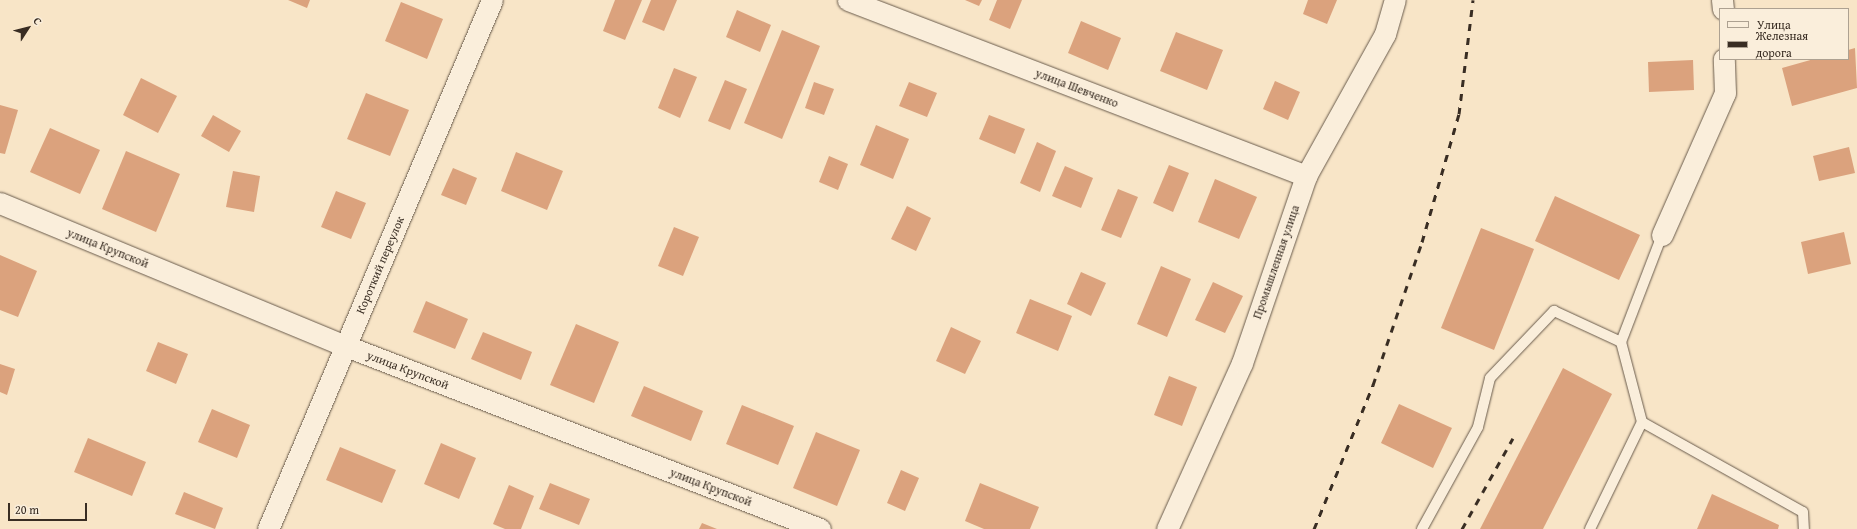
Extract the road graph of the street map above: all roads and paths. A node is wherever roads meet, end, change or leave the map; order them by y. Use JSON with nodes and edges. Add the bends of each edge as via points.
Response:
{"nodes":[{"id":1,"x":492,"y":0,"type":"edge"},
{"id":2,"x":848,"y":0,"type":"edge"},
{"id":3,"x":1395,"y":0,"type":"edge"},
{"id":4,"x":1724,"y":60,"type":"edge"},
{"id":5,"x":1306,"y":176,"type":"junction"},
{"id":6,"x":0,"y":203,"type":"edge"},
{"id":7,"x":1662,"y":235,"type":"joint"},
{"id":8,"x":1621,"y":342,"type":"junction"},
{"id":9,"x":346,"y":346,"type":"junction"},
{"id":10,"x":1642,"y":422,"type":"junction"},
{"id":11,"x":268,"y":529,"type":"edge"},
{"id":12,"x":820,"y":529,"type":"edge"},
{"id":13,"x":1167,"y":529,"type":"edge"},
{"id":14,"x":1422,"y":529,"type":"edge"},
{"id":15,"x":1590,"y":529,"type":"edge"},
{"id":16,"x":1804,"y":529,"type":"edge"}],
"edges":[{"from":1,"to":9,"type":"street","name":"Короткий переулок"},
{"from":2,"to":5,"type":"street","name":"улица Шевченко"},
{"from":3,"to":5,"type":"street","name":"Промышленная улица","via":[[1385,34]]},
{"from":4,"to":7,"type":"street","via":[[1725,93]]},
{"from":5,"to":13,"type":"street","name":"Промышленная улица","via":[[1242,363]]},
{"from":6,"to":9,"type":"street","name":"улица Крупской"},
{"from":7,"to":8,"type":"lane"},
{"from":8,"to":10,"type":"lane"},
{"from":8,"to":14,"type":"lane","via":[[1554,311],[1490,378],[1478,427]]},
{"from":9,"to":11,"type":"street","name":"Короткий переулок"},
{"from":9,"to":12,"type":"street","name":"улица Крупской"},
{"from":10,"to":15,"type":"lane"},
{"from":10,"to":16,"type":"lane","via":[[1803,512]]}]}
